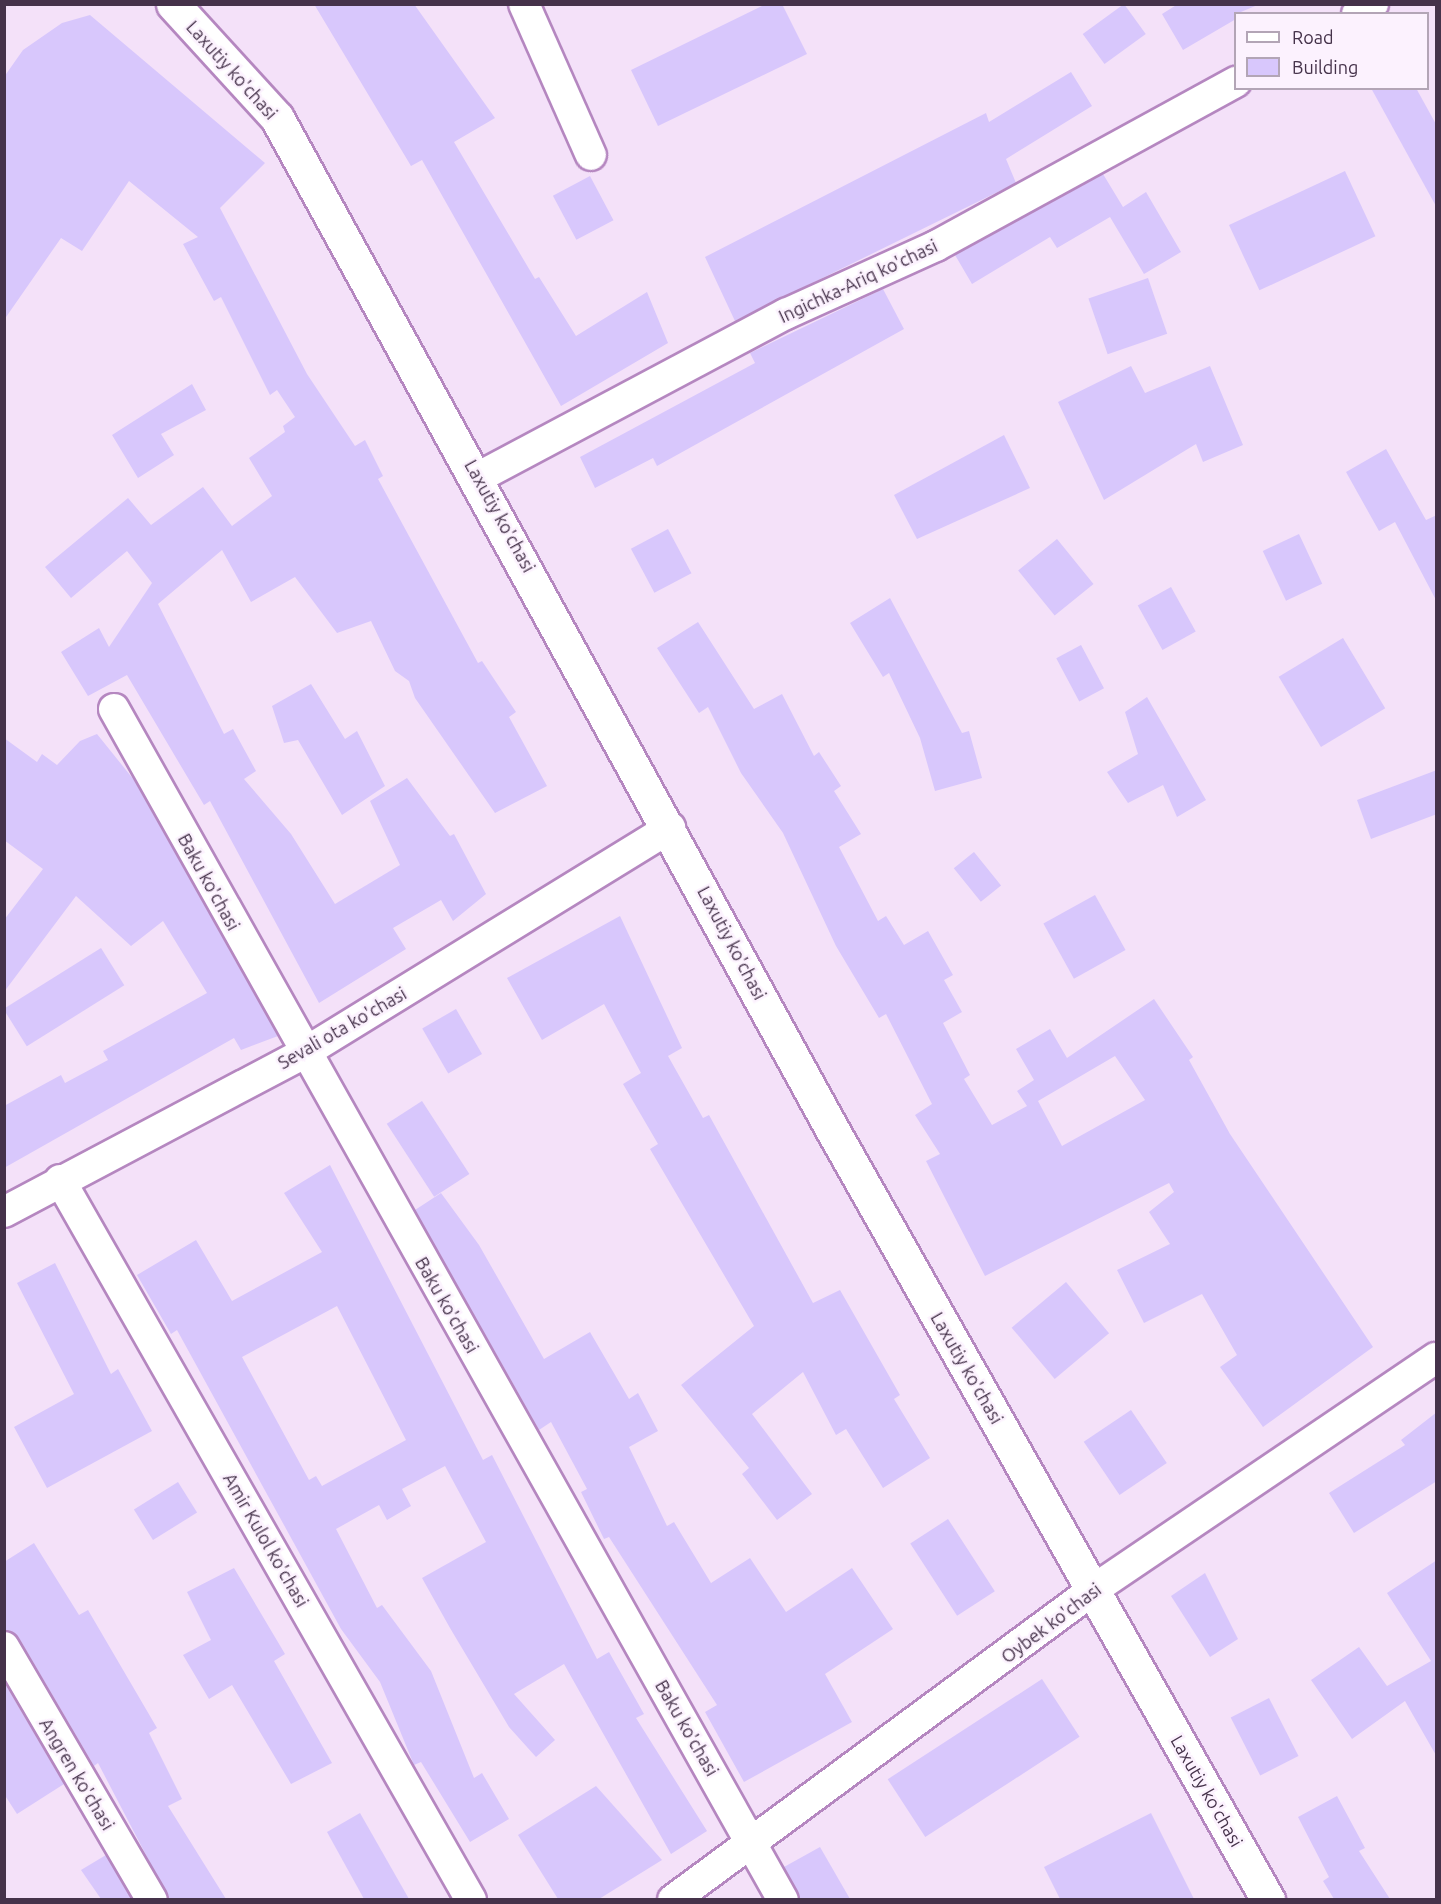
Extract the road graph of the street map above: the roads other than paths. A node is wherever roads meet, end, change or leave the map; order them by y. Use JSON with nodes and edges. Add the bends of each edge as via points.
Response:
{"nodes":[{"id":1,"x":173,"y":4,"type":"edge"},
{"id":2,"x":524,"y":4,"type":"edge"},
{"id":3,"x":1234,"y":83,"type":"edge"},
{"id":4,"x":591,"y":155,"type":"dead end"},
{"id":5,"x":479,"y":477,"type":"junction"},
{"id":6,"x":114,"y":709,"type":"dead end"},
{"id":7,"x":670,"y":828,"type":"junction"},
{"id":8,"x":304,"y":1053,"type":"junction"},
{"id":9,"x":60,"y":1180,"type":"junction"},
{"id":10,"x":4,"y":1212,"type":"edge"},
{"id":11,"x":1437,"y":1358,"type":"edge"},
{"id":12,"x":1093,"y":1590,"type":"junction"},
{"id":13,"x":4,"y":1647,"type":"edge"},
{"id":14,"x":753,"y":1845,"type":"junction"},
{"id":15,"x":152,"y":1899,"type":"edge"},
{"id":16,"x":471,"y":1899,"type":"edge"},
{"id":17,"x":673,"y":1899,"type":"edge"},
{"id":18,"x":783,"y":1899,"type":"edge"},
{"id":19,"x":1268,"y":1899,"type":"edge"}],
"edges":[{"from":1,"to":5,"type":"street","name":"Laxutiy ko'chasi","via":[[277,118]]},
{"from":2,"to":4,"type":"street"},
{"from":3,"to":5,"type":"street","name":"Ingichka-Ariq ko'chasi","via":[[936,246],[786,314]]},
{"from":5,"to":7,"type":"street","name":"Laxutiy ko'chasi"},
{"from":6,"to":8,"type":"street","name":"Baku ko'chasi"},
{"from":7,"to":8,"type":"street","name":"Sevali ota ko'chasi"},
{"from":7,"to":12,"type":"street","name":"Laxutiy ko'chasi","via":[[833,1131]]},
{"from":8,"to":9,"type":"street","name":"Sevali ota ko'chasi"},
{"from":8,"to":14,"type":"street","name":"Baku ko'chasi"},
{"from":9,"to":10,"type":"street","name":"Sevali ota ko'chasi"},
{"from":9,"to":16,"type":"street","name":"Amir Kulol ko'chasi"},
{"from":11,"to":12,"type":"street","name":"Oybek ko'chasi"},
{"from":12,"to":14,"type":"street","name":"Oybek ko'chasi"},
{"from":12,"to":19,"type":"street","name":"Laxutiy ko'chasi"},
{"from":13,"to":15,"type":"street","name":"Angren ko'chasi"},
{"from":14,"to":17,"type":"street","name":"Oybek ko'chasi"},
{"from":14,"to":18,"type":"street","name":"Baku ko'chasi"}]}
